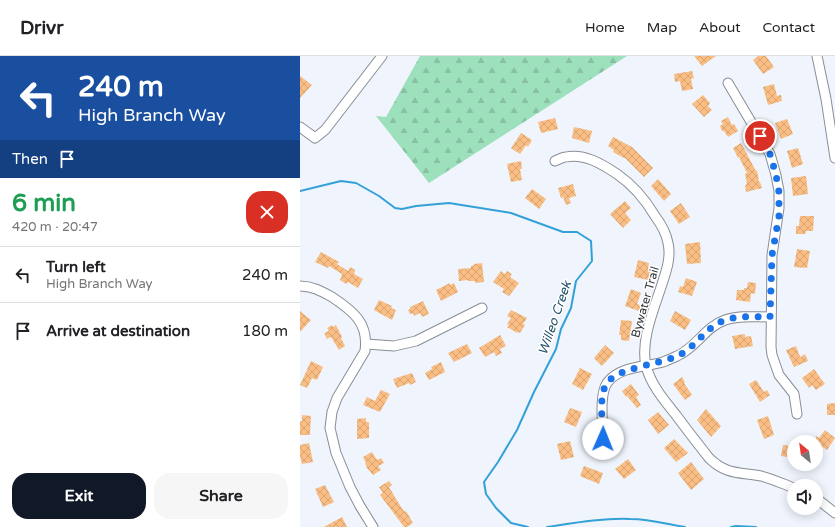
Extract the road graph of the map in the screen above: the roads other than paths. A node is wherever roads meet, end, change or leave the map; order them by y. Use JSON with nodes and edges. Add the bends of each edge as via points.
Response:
{"nodes":[{"id":1,"x":382,"y":56,"type":"edge"},
{"id":2,"x":817,"y":56,"type":"edge"},
{"id":3,"x":728,"y":83,"type":"dead end"},
{"id":4,"x":300,"y":127,"type":"edge"},
{"id":5,"x":835,"y":158,"type":"edge"},
{"id":6,"x":555,"y":161,"type":"dead end"},
{"id":7,"x":300,"y":286,"type":"edge"},
{"id":8,"x":482,"y":308,"type":"dead end"},
{"id":9,"x":770,"y":317,"type":"junction"},
{"id":10,"x":366,"y":344,"type":"junction"},
{"id":11,"x":646,"y":366,"type":"junction"},
{"id":12,"x":796,"y":414,"type":"dead end"},
{"id":13,"x":603,"y":439,"type":"dead end"},
{"id":14,"x":787,"y":485,"type":"edge"},
{"id":15,"x":823,"y":504,"type":"edge"},
{"id":16,"x":835,"y":513,"type":"edge"},
{"id":17,"x":373,"y":527,"type":"edge"}],
"edges":[{"from":1,"to":4,"type":"street","via":[[325,130],[315,138]]},
{"from":2,"to":5,"type":"street"},
{"from":3,"to":9,"type":"street","via":[[770,154],[776,175],[779,208],[772,255]]},
{"from":6,"to":11,"type":"street","name":"Bywater Trail","via":[[566,157],[580,157],[605,166],[637,191],[664,229],[668,244],[668,261],[646,338]]},
{"from":7,"to":10,"type":"street","via":[[320,290],[352,310],[362,325]]},
{"from":8,"to":10,"type":"street","via":[[416,341],[394,346]]},
{"from":9,"to":11,"type":"street","via":[[740,316],[723,320],[680,355]]},
{"from":9,"to":12,"type":"street","via":[[772,355],[780,374],[794,394]]},
{"from":10,"to":17,"type":"street","via":[[363,356],[340,393],[331,417],[330,428],[336,453],[350,487]]},
{"from":11,"to":13,"type":"street","via":[[623,371],[607,384],[602,400]]},
{"from":11,"to":14,"type":"street","name":"Bywater Trail","via":[[658,392],[714,463],[727,470],[763,476]]},
{"from":15,"to":16,"type":"street"}]}
